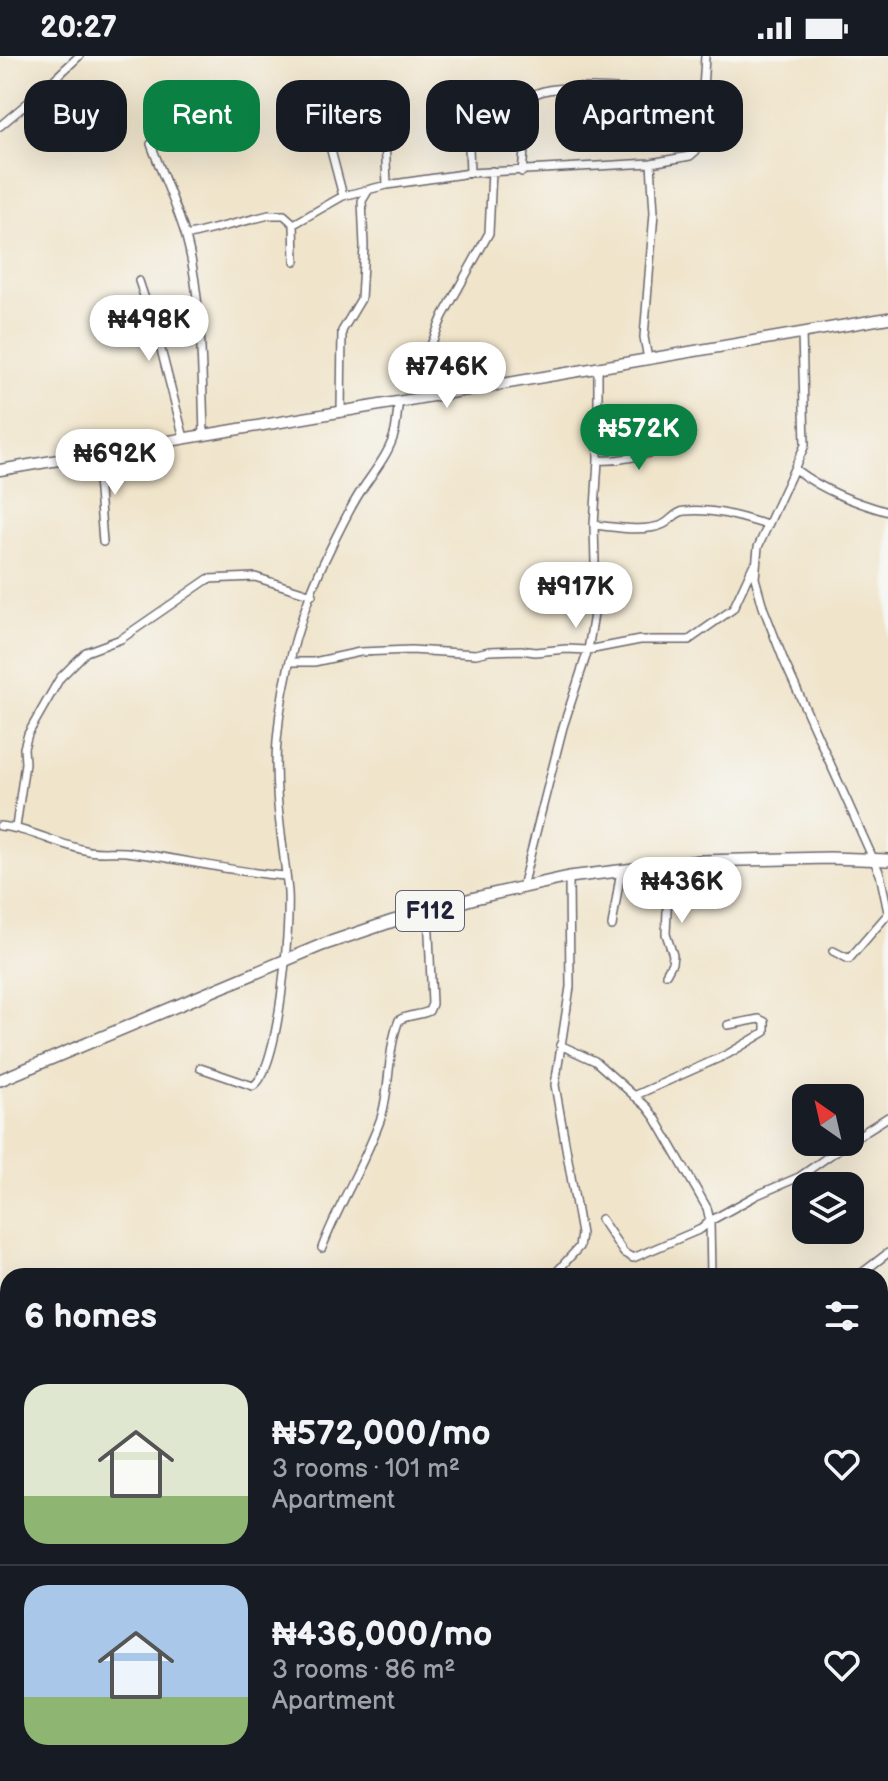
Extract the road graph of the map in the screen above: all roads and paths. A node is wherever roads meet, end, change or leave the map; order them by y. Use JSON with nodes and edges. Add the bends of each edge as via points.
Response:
{"nodes":[{"id":1,"x":79,"y":56,"type":"edge"},
{"id":2,"x":705,"y":56,"type":"edge"},
{"id":3,"x":555,"y":90,"type":"edge"},
{"id":4,"x":0,"y":126,"type":"edge"},
{"id":5,"x":154,"y":152,"type":"edge"},
{"id":6,"x":331,"y":152,"type":"edge"},
{"id":7,"x":386,"y":152,"type":"edge"},
{"id":8,"x":469,"y":152,"type":"edge"},
{"id":9,"x":651,"y":163,"type":"junction"},
{"id":10,"x":492,"y":171,"type":"junction"},
{"id":11,"x":522,"y":172,"type":"junction"},
{"id":12,"x":470,"y":173,"type":"junction"},
{"id":13,"x":387,"y":185,"type":"junction"},
{"id":14,"x":368,"y":191,"type":"junction"},
{"id":15,"x":343,"y":196,"type":"junction"},
{"id":16,"x":294,"y":224,"type":"junction"},
{"id":17,"x":186,"y":236,"type":"junction"},
{"id":18,"x":295,"y":261,"type":"dead end"},
{"id":19,"x":139,"y":281,"type":"dead end"},
{"id":20,"x":888,"y":318,"type":"edge"},
{"id":21,"x":802,"y":333,"type":"junction"},
{"id":22,"x":648,"y":359,"type":"junction"},
{"id":23,"x":598,"y":367,"type":"junction"},
{"id":24,"x":426,"y":397,"type":"junction"},
{"id":25,"x":399,"y":401,"type":"junction"},
{"id":26,"x":341,"y":411,"type":"junction"},
{"id":27,"x":204,"y":435,"type":"junction"},
{"id":28,"x":184,"y":438,"type":"junction"},
{"id":29,"x":677,"y":445,"type":"dead end"},
{"id":30,"x":96,"y":453,"type":"junction"},
{"id":31,"x":598,"y":460,"type":"junction"},
{"id":32,"x":0,"y":470,"type":"edge"},
{"id":33,"x":796,"y":470,"type":"junction"},
{"id":34,"x":888,"y":512,"type":"edge"},
{"id":35,"x":594,"y":525,"type":"junction"},
{"id":36,"x":767,"y":525,"type":"junction"},
{"id":37,"x":103,"y":542,"type":"dead end"},
{"id":38,"x":755,"y":561,"type":"junction"},
{"id":39,"x":312,"y":595,"type":"junction"},
{"id":40,"x":588,"y":650,"type":"junction"},
{"id":41,"x":292,"y":662,"type":"junction"},
{"id":42,"x":0,"y":826,"type":"edge"},
{"id":43,"x":16,"y":827,"type":"junction"},
{"id":44,"x":874,"y":860,"type":"junction"},
{"id":45,"x":888,"y":860,"type":"edge"},
{"id":46,"x":669,"y":865,"type":"junction"},
{"id":47,"x":621,"y":870,"type":"junction"},
{"id":48,"x":285,"y":876,"type":"junction"},
{"id":49,"x":569,"y":877,"type":"junction"},
{"id":50,"x":522,"y":887,"type":"junction"},
{"id":51,"x":428,"y":911,"type":"junction"},
{"id":52,"x":888,"y":913,"type":"edge"},
{"id":53,"x":612,"y":926,"type":"dead end"},
{"id":54,"x":833,"y":951,"type":"dead end"},
{"id":55,"x":284,"y":960,"type":"junction"},
{"id":56,"x":666,"y":974,"type":"dead end"},
{"id":57,"x":728,"y":1025,"type":"dead end"},
{"id":58,"x":560,"y":1045,"type":"junction"},
{"id":59,"x":200,"y":1068,"type":"dead end"},
{"id":60,"x":0,"y":1080,"type":"edge"},
{"id":61,"x":634,"y":1096,"type":"junction"},
{"id":62,"x":888,"y":1117,"type":"edge"},
{"id":63,"x":864,"y":1133,"type":"edge"},
{"id":64,"x":830,"y":1156,"type":"edge"},
{"id":65,"x":601,"y":1219,"type":"dead end"},
{"id":66,"x":710,"y":1221,"type":"junction"},
{"id":67,"x":322,"y":1248,"type":"dead end"},
{"id":68,"x":888,"y":1253,"type":"edge"},
{"id":69,"x":560,"y":1268,"type":"edge"},
{"id":70,"x":711,"y":1268,"type":"edge"},
{"id":71,"x":868,"y":1268,"type":"edge"}],
"edges":[{"from":1,"to":4,"type":"street"},
{"from":2,"to":9,"type":"street","via":[[704,116],[697,150]]},
{"from":3,"to":11,"type":"street","via":[[535,94],[528,110]]},
{"from":5,"to":17,"type":"street"},
{"from":6,"to":15,"type":"street"},
{"from":7,"to":13,"type":"street"},
{"from":8,"to":12,"type":"street"},
{"from":9,"to":11,"type":"street"},
{"from":9,"to":22,"type":"street","via":[[654,213],[644,337]]},
{"from":10,"to":11,"type":"street"},
{"from":10,"to":12,"type":"street"},
{"from":10,"to":24,"type":"street","via":[[489,233],[431,345]]},
{"from":12,"to":13,"type":"street"},
{"from":13,"to":14,"type":"street"},
{"from":14,"to":15,"type":"street"},
{"from":14,"to":26,"type":"street","via":[[362,201],[361,299],[342,331]]},
{"from":15,"to":16,"type":"street"},
{"from":16,"to":17,"type":"street","via":[[284,215],[269,215]]},
{"from":16,"to":18,"type":"street"},
{"from":17,"to":27,"type":"street"},
{"from":19,"to":28,"type":"street"},
{"from":20,"to":21,"type":"main road"},
{"from":21,"to":22,"type":"main road"},
{"from":21,"to":33,"type":"street","via":[[805,445]]},
{"from":22,"to":23,"type":"main road"},
{"from":23,"to":24,"type":"main road"},
{"from":23,"to":31,"type":"street"},
{"from":24,"to":25,"type":"main road"},
{"from":25,"to":26,"type":"main road"},
{"from":25,"to":39,"type":"street","via":[[389,448],[331,547]]},
{"from":26,"to":27,"type":"main road"},
{"from":27,"to":28,"type":"main road"},
{"from":28,"to":30,"type":"main road"},
{"from":29,"to":31,"type":"street"},
{"from":30,"to":32,"type":"main road"},
{"from":30,"to":37,"type":"street"},
{"from":31,"to":35,"type":"street"},
{"from":33,"to":34,"type":"street","via":[[851,501]]},
{"from":33,"to":36,"type":"street"},
{"from":35,"to":36,"type":"street","via":[[651,527],[688,511],[717,512]]},
{"from":35,"to":40,"type":"street","via":[[596,602]]},
{"from":36,"to":38,"type":"street"},
{"from":38,"to":40,"type":"street","via":[[733,609],[692,639],[640,640]]},
{"from":38,"to":44,"type":"street","via":[[755,578],[778,648]]},
{"from":39,"to":41,"type":"street"},
{"from":39,"to":43,"type":"street","via":[[255,577],[208,579],[121,639],[86,652],[60,678],[28,734]]},
{"from":40,"to":41,"type":"street","via":[[360,652]]},
{"from":40,"to":50,"type":"street"},
{"from":41,"to":48,"type":"street","via":[[277,740]]},
{"from":42,"to":43,"type":"street"},
{"from":43,"to":48,"type":"street","via":[[92,852],[126,852]]},
{"from":44,"to":45,"type":"main road","number":"F112"},
{"from":44,"to":46,"type":"main road","number":"F112"},
{"from":44,"to":52,"type":"street"},
{"from":46,"to":47,"type":"main road","number":"F112"},
{"from":46,"to":56,"type":"street","via":[[666,934],[673,955]]},
{"from":47,"to":49,"type":"main road","number":"F112"},
{"from":47,"to":53,"type":"street"},
{"from":48,"to":55,"type":"street"},
{"from":49,"to":50,"type":"main road","number":"F112"},
{"from":49,"to":58,"type":"street","via":[[570,987]]},
{"from":50,"to":51,"type":"main road","number":"F112"},
{"from":51,"to":55,"type":"main road","number":"F112"},
{"from":51,"to":67,"type":"street","via":[[432,1004],[429,1011],[399,1020],[382,1115]]},
{"from":52,"to":54,"type":"street","via":[[852,957]]},
{"from":55,"to":59,"type":"street","via":[[279,1018],[257,1084],[245,1085]]},
{"from":55,"to":60,"type":"main road","number":"F112"},
{"from":57,"to":61,"type":"street","via":[[759,1019],[766,1028],[728,1054]]},
{"from":58,"to":61,"type":"street","via":[[595,1061]]},
{"from":58,"to":69,"type":"street","via":[[556,1101],[581,1234],[579,1247]]},
{"from":61,"to":66,"type":"street","via":[[656,1119]]},
{"from":62,"to":63,"type":"street"},
{"from":64,"to":66,"type":"street"},
{"from":65,"to":66,"type":"street","via":[[633,1258]]},
{"from":66,"to":70,"type":"street"},
{"from":68,"to":71,"type":"street"}]}
